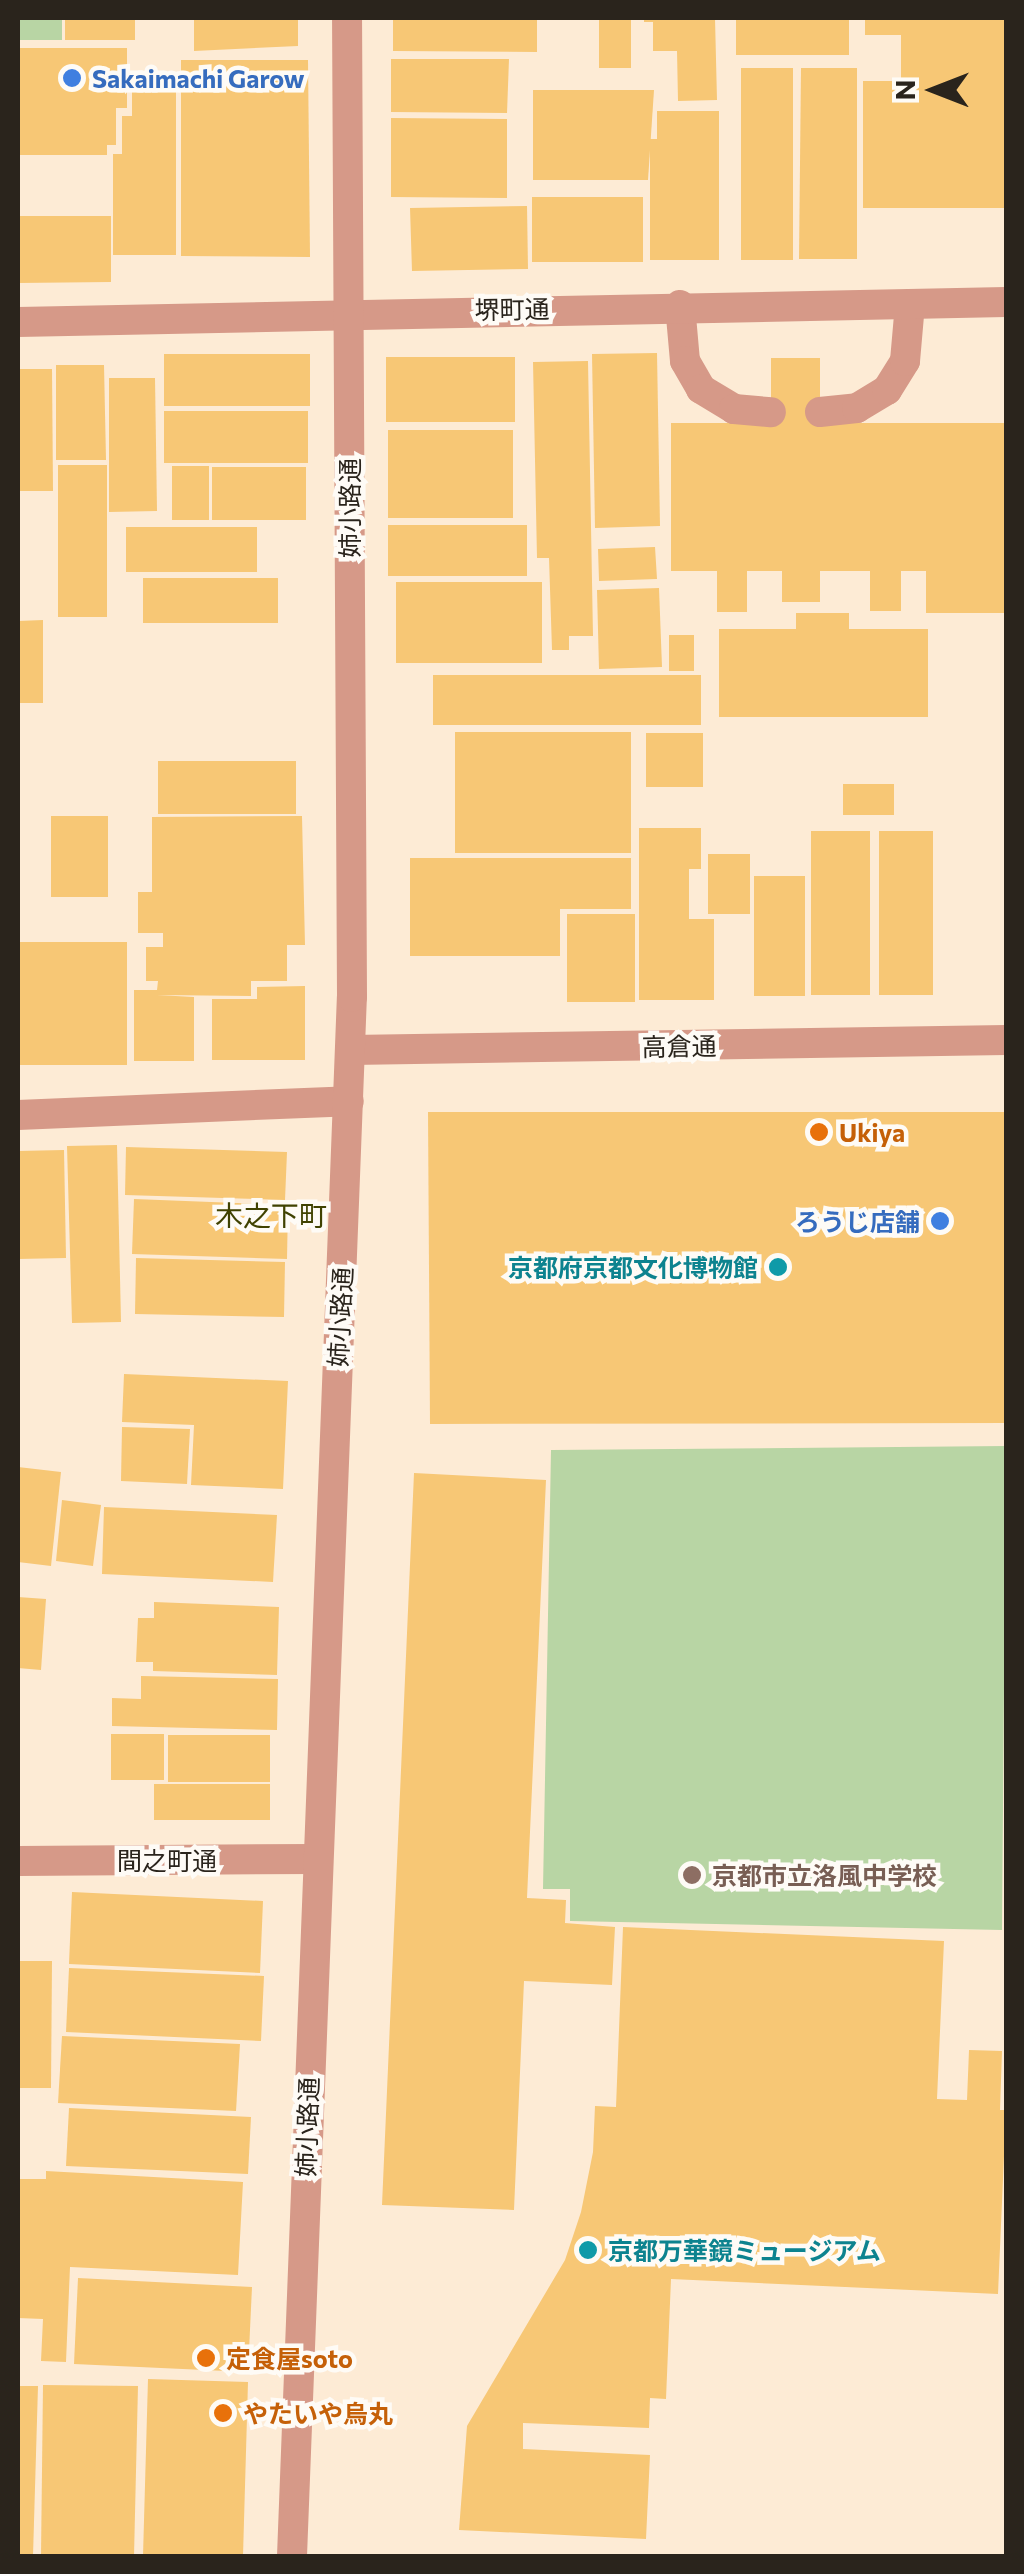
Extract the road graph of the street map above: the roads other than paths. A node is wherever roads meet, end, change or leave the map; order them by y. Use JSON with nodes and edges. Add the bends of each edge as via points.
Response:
{"nodes":[{"id":1,"x":346,"y":18,"type":"edge"},
{"id":2,"x":1006,"y":302,"type":"edge"},
{"id":3,"x":910,"y":304,"type":"junction"},
{"id":4,"x":680,"y":305,"type":"junction"},
{"id":5,"x":348,"y":313,"type":"junction"},
{"id":6,"x":18,"y":322,"type":"edge"},
{"id":7,"x":772,"y":412,"type":"dead end"},
{"id":8,"x":820,"y":412,"type":"dead end"},
{"id":9,"x":1006,"y":1040,"type":"edge"},
{"id":10,"x":350,"y":1050,"type":"junction"},
{"id":11,"x":349,"y":1101,"type":"junction"},
{"id":12,"x":18,"y":1115,"type":"edge"},
{"id":13,"x":316,"y":1860,"type":"junction"},
{"id":14,"x":18,"y":1862,"type":"edge"},
{"id":15,"x":292,"y":2556,"type":"edge"}],
"edges":[{"from":1,"to":5,"type":"street","name":"姉小路通"},
{"from":2,"to":3,"type":"street","name":"堺町通"},
{"from":3,"to":4,"type":"street","name":"堺町通"},
{"from":3,"to":8,"type":"street","via":[[905,361],[888,390],[857,408]]},
{"from":4,"to":5,"type":"street","name":"堺町通"},
{"from":4,"to":7,"type":"street","via":[[685,361],[701,389],[734,409]]},
{"from":5,"to":6,"type":"street","name":"堺町通"},
{"from":5,"to":10,"type":"street","name":"姉小路通"},
{"from":9,"to":10,"type":"street","name":"高倉通"},
{"from":10,"to":11,"type":"street","name":"姉小路通"},
{"from":11,"to":12,"type":"street"},
{"from":11,"to":13,"type":"street","name":"姉小路通"},
{"from":13,"to":14,"type":"street","name":"間之町通"},
{"from":13,"to":15,"type":"street","name":"姉小路通"}]}
